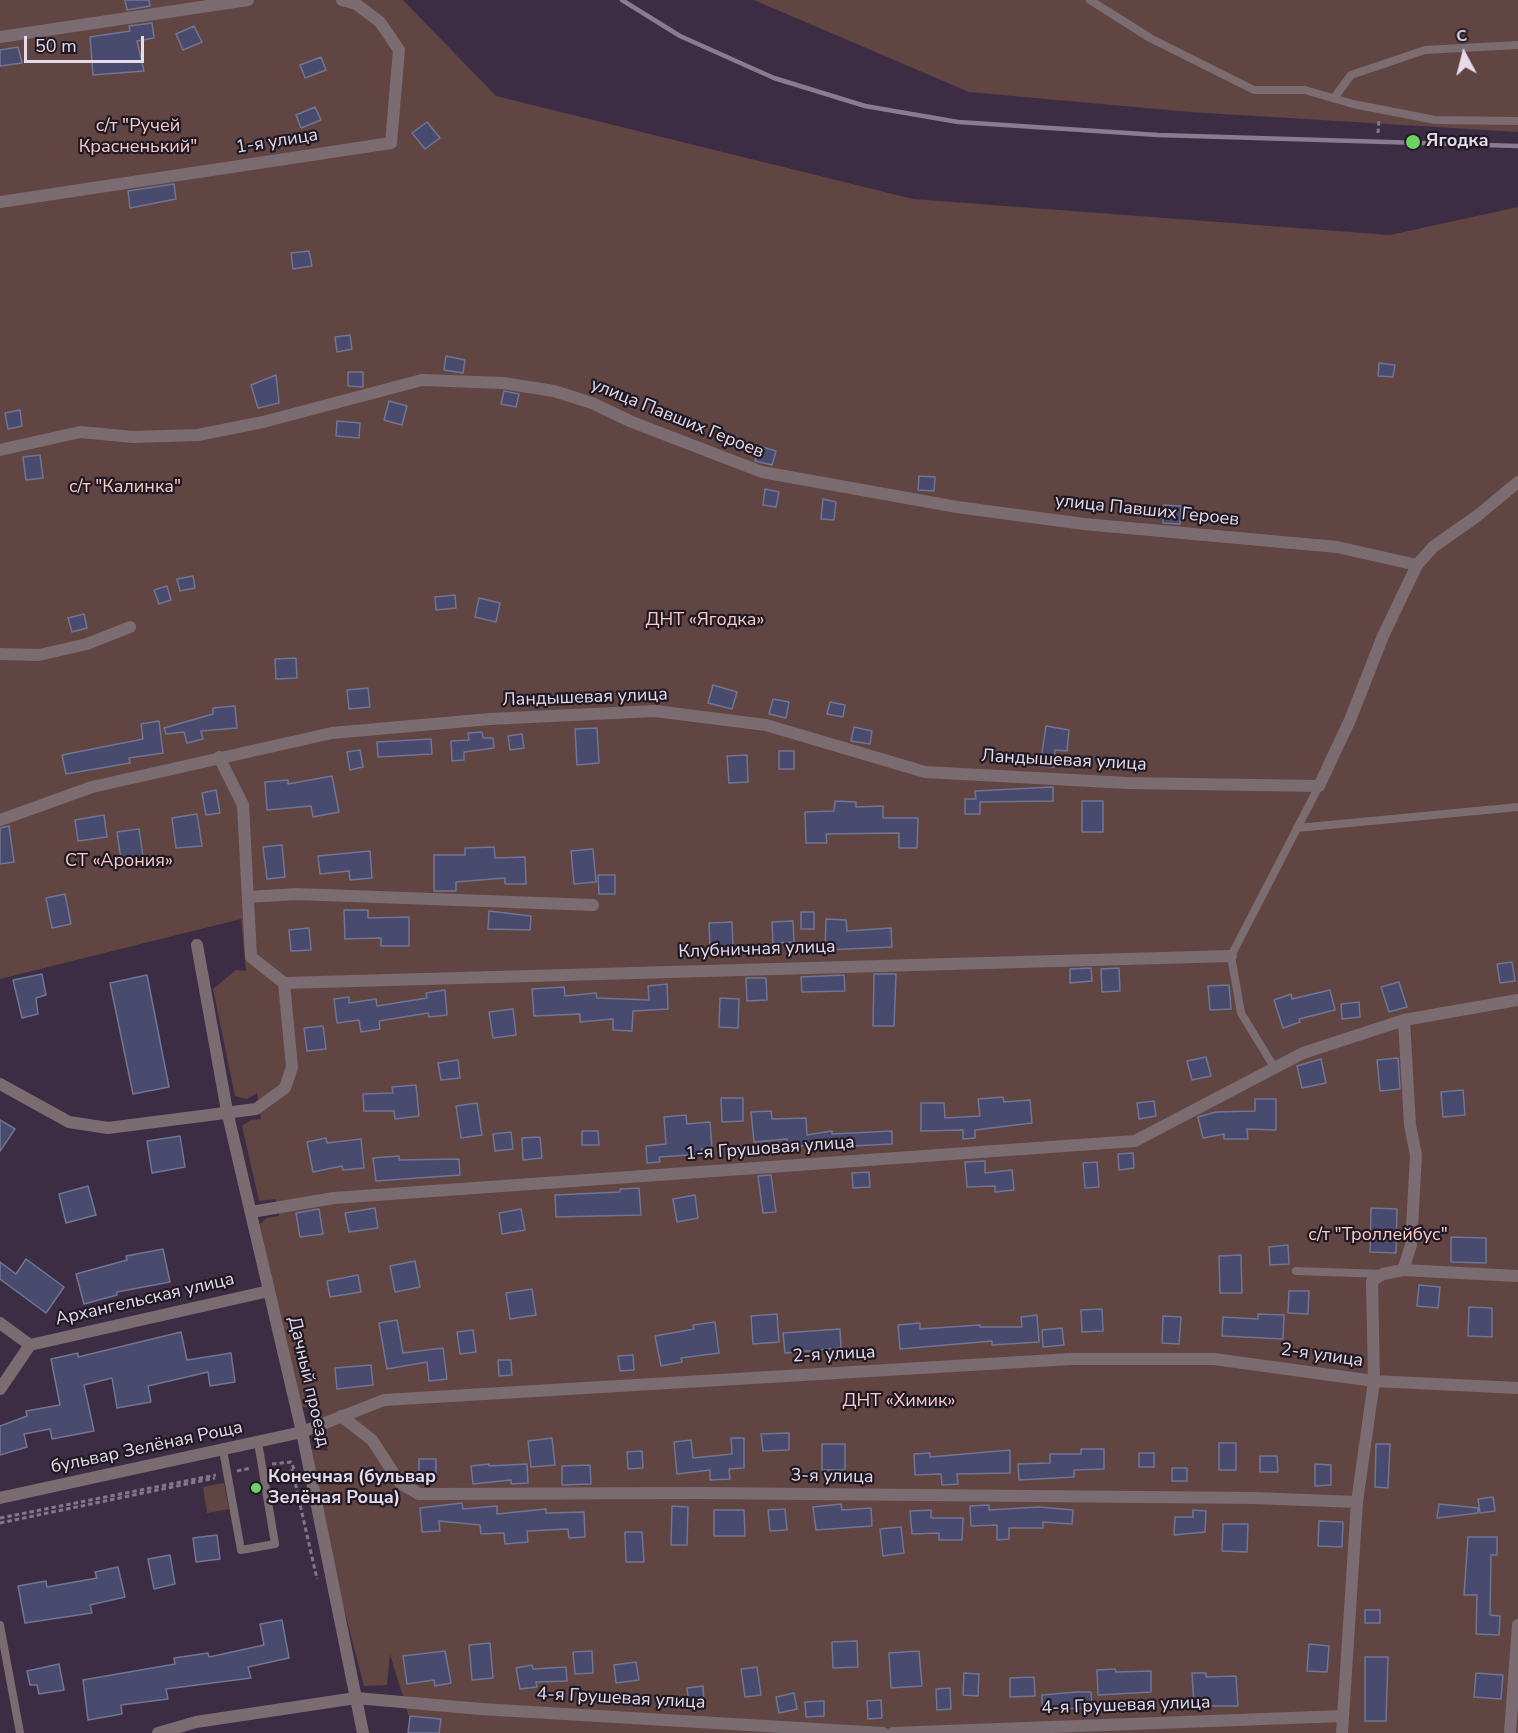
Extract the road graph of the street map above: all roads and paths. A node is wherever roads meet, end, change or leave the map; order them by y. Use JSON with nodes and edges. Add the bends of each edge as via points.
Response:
{"nodes":[{"id":1,"x":248,"y":0,"type":"edge"},
{"id":2,"x":342,"y":0,"type":"edge"},
{"id":3,"x":1090,"y":0,"type":"edge"},
{"id":4,"x":0,"y":37,"type":"edge"},
{"id":5,"x":1518,"y":45,"type":"edge"},
{"id":6,"x":1334,"y":98,"type":"junction"},
{"id":7,"x":1518,"y":121,"type":"edge"},
{"id":8,"x":0,"y":201,"type":"edge"},
{"id":9,"x":0,"y":450,"type":"edge"},
{"id":10,"x":1518,"y":482,"type":"edge"},
{"id":11,"x":1417,"y":565,"type":"junction"},
{"id":12,"x":130,"y":627,"type":"dead end"},
{"id":13,"x":0,"y":654,"type":"edge"},
{"id":14,"x":219,"y":757,"type":"junction"},
{"id":15,"x":1319,"y":786,"type":"junction"},
{"id":16,"x":1518,"y":807,"type":"edge"},
{"id":17,"x":0,"y":820,"type":"edge"},
{"id":18,"x":1297,"y":828,"type":"junction"},
{"id":19,"x":248,"y":897,"type":"junction"},
{"id":20,"x":593,"y":905,"type":"dead end"},
{"id":21,"x":197,"y":945,"type":"dead end"},
{"id":22,"x":1232,"y":956,"type":"junction"},
{"id":23,"x":284,"y":982,"type":"junction"},
{"id":24,"x":1518,"y":1000,"type":"edge"},
{"id":25,"x":1404,"y":1020,"type":"junction"},
{"id":26,"x":1274,"y":1067,"type":"junction"},
{"id":27,"x":0,"y":1084,"type":"edge"},
{"id":28,"x":227,"y":1111,"type":"junction"},
{"id":29,"x":251,"y":1212,"type":"junction"},
{"id":30,"x":1404,"y":1270,"type":"junction"},
{"id":31,"x":1296,"y":1271,"type":"dead end"},
{"id":32,"x":1383,"y":1274,"type":"junction"},
{"id":33,"x":1518,"y":1276,"type":"edge"},
{"id":34,"x":269,"y":1291,"type":"junction"},
{"id":35,"x":0,"y":1323,"type":"edge"},
{"id":36,"x":30,"y":1345,"type":"junction"},
{"id":37,"x":1374,"y":1381,"type":"junction"},
{"id":38,"x":1518,"y":1388,"type":"edge"},
{"id":39,"x":0,"y":1389,"type":"edge"},
{"id":40,"x":341,"y":1416,"type":"junction"},
{"id":41,"x":302,"y":1432,"type":"junction"},
{"id":42,"x":258,"y":1442,"type":"junction"},
{"id":43,"x":224,"y":1450,"type":"junction"},
{"id":44,"x":262,"y":1468,"type":"junction"},
{"id":45,"x":228,"y":1475,"type":"junction"},
{"id":46,"x":0,"y":1498,"type":"edge"},
{"id":47,"x":1357,"y":1502,"type":"junction"},
{"id":48,"x":0,"y":1523,"type":"edge"},
{"id":49,"x":318,"y":1581,"type":"dead end"},
{"id":50,"x":0,"y":1625,"type":"edge"},
{"id":51,"x":1518,"y":1625,"type":"edge"},
{"id":52,"x":356,"y":1698,"type":"junction"},
{"id":53,"x":1343,"y":1716,"type":"junction"},
{"id":54,"x":1514,"y":1720,"type":"edge"},
{"id":55,"x":20,"y":1733,"type":"edge"},
{"id":56,"x":158,"y":1733,"type":"edge"},
{"id":57,"x":363,"y":1733,"type":"edge"},
{"id":58,"x":883,"y":1733,"type":"edge"},
{"id":59,"x":893,"y":1733,"type":"edge"},
{"id":60,"x":1342,"y":1733,"type":"edge"},
{"id":61,"x":1510,"y":1733,"type":"edge"}],
"edges":[{"from":1,"to":4,"type":"street"},
{"from":2,"to":8,"type":"street","name":"1-я улица","via":[[356,4],[380,22],[399,50],[391,143]]},
{"from":3,"to":6,"type":"lane","via":[[1150,38],[1254,90],[1305,90]]},
{"from":5,"to":6,"type":"lane","via":[[1425,50],[1351,75]]},
{"from":6,"to":7,"type":"lane","via":[[1435,120]]},
{"from":9,"to":11,"type":"street","name":"улица Павших Героев","via":[[80,432],[198,435],[422,380],[503,383],[554,391],[592,403],[762,472],[957,507],[1084,524],[1337,547]]},
{"from":10,"to":11,"type":"street","via":[[1433,547]]},
{"from":11,"to":15,"type":"street"},
{"from":12,"to":13,"type":"street","via":[[87,644],[39,655]]},
{"from":14,"to":15,"type":"street","name":"Ландышевая улица","via":[[332,733],[490,719],[656,711],[766,725],[925,772],[1128,783]]},
{"from":14,"to":17,"type":"street","name":"Ландышевая улица","via":[[92,787]]},
{"from":14,"to":19,"type":"street","via":[[243,806]]},
{"from":15,"to":18,"type":"lane"},
{"from":16,"to":18,"type":"lane"},
{"from":18,"to":22,"type":"lane"},
{"from":19,"to":20,"type":"street","via":[[297,894]]},
{"from":19,"to":23,"type":"street","via":[[251,957]]},
{"from":21,"to":28,"type":"street","name":"Дачный проезд"},
{"from":22,"to":23,"type":"street","name":"Клубничная улица"},
{"from":22,"to":26,"type":"lane","via":[[1241,1013]]},
{"from":23,"to":28,"type":"street","via":[[291,1067],[285,1088],[256,1108]]},
{"from":24,"to":25,"type":"street","name":"1-я Грушовая улица"},
{"from":25,"to":26,"type":"street","name":"1-я Грушовая улица","via":[[1303,1053]]},
{"from":25,"to":30,"type":"street","via":[[1410,1125],[1416,1155],[1411,1245]]},
{"from":26,"to":29,"type":"street","name":"1-я Грушовая улица","via":[[1135,1141],[334,1198]]},
{"from":27,"to":28,"type":"street","via":[[69,1122],[108,1128]]},
{"from":28,"to":29,"type":"street","name":"Дачный проезд"},
{"from":29,"to":34,"type":"street","name":"Дачный проезд"},
{"from":30,"to":32,"type":"street"},
{"from":30,"to":33,"type":"street"},
{"from":31,"to":32,"type":"lane"},
{"from":32,"to":37,"type":"street","name":"2-я улица","via":[[1372,1281]]},
{"from":34,"to":36,"type":"street","name":"Архангельская улица"},
{"from":34,"to":41,"type":"street","name":"Дачный проезд"},
{"from":35,"to":36,"type":"street"},
{"from":36,"to":39,"type":"street"},
{"from":37,"to":38,"type":"street","name":"2-я улица"},
{"from":37,"to":40,"type":"street","name":"2-я улица","via":[[1214,1359],[1071,1359],[384,1400]]},
{"from":37,"to":47,"type":"street","name":"2-я улица"},
{"from":40,"to":41,"type":"street","name":"2-я улица"},
{"from":40,"to":47,"type":"street","name":"3-я улица","via":[[372,1440],[400,1483],[419,1494],[699,1493]]},
{"from":41,"to":42,"type":"street","name":"бульвар Зелёная Роща"},
{"from":41,"to":52,"type":"street","name":"Дачный проезд"},
{"from":42,"to":43,"type":"street","name":"бульвар Зелёная Роща"},
{"from":42,"to":44,"type":"lane"},
{"from":43,"to":45,"type":"lane"},
{"from":43,"to":46,"type":"street","name":"бульвар Зелёная Роща"},
{"from":44,"to":45,"type":"path"},
{"from":44,"to":45,"type":"lane","via":[[274,1544],[241,1550]]},
{"from":44,"to":49,"type":"path","via":[[291,1465]]},
{"from":45,"to":48,"type":"path"},
{"from":47,"to":53,"type":"street","name":"2-я улица"},
{"from":50,"to":55,"type":"lane"},
{"from":51,"to":54,"type":"street"},
{"from":52,"to":56,"type":"street","name":"4-я Грушевая улица","via":[[196,1722]]},
{"from":52,"to":57,"type":"street","name":"Дачный проезд"},
{"from":52,"to":58,"type":"street","name":"4-я Грушевая улица"},
{"from":53,"to":59,"type":"street","name":"4-я Грушевая улица"},
{"from":53,"to":60,"type":"street"},
{"from":54,"to":61,"type":"street"}]}
